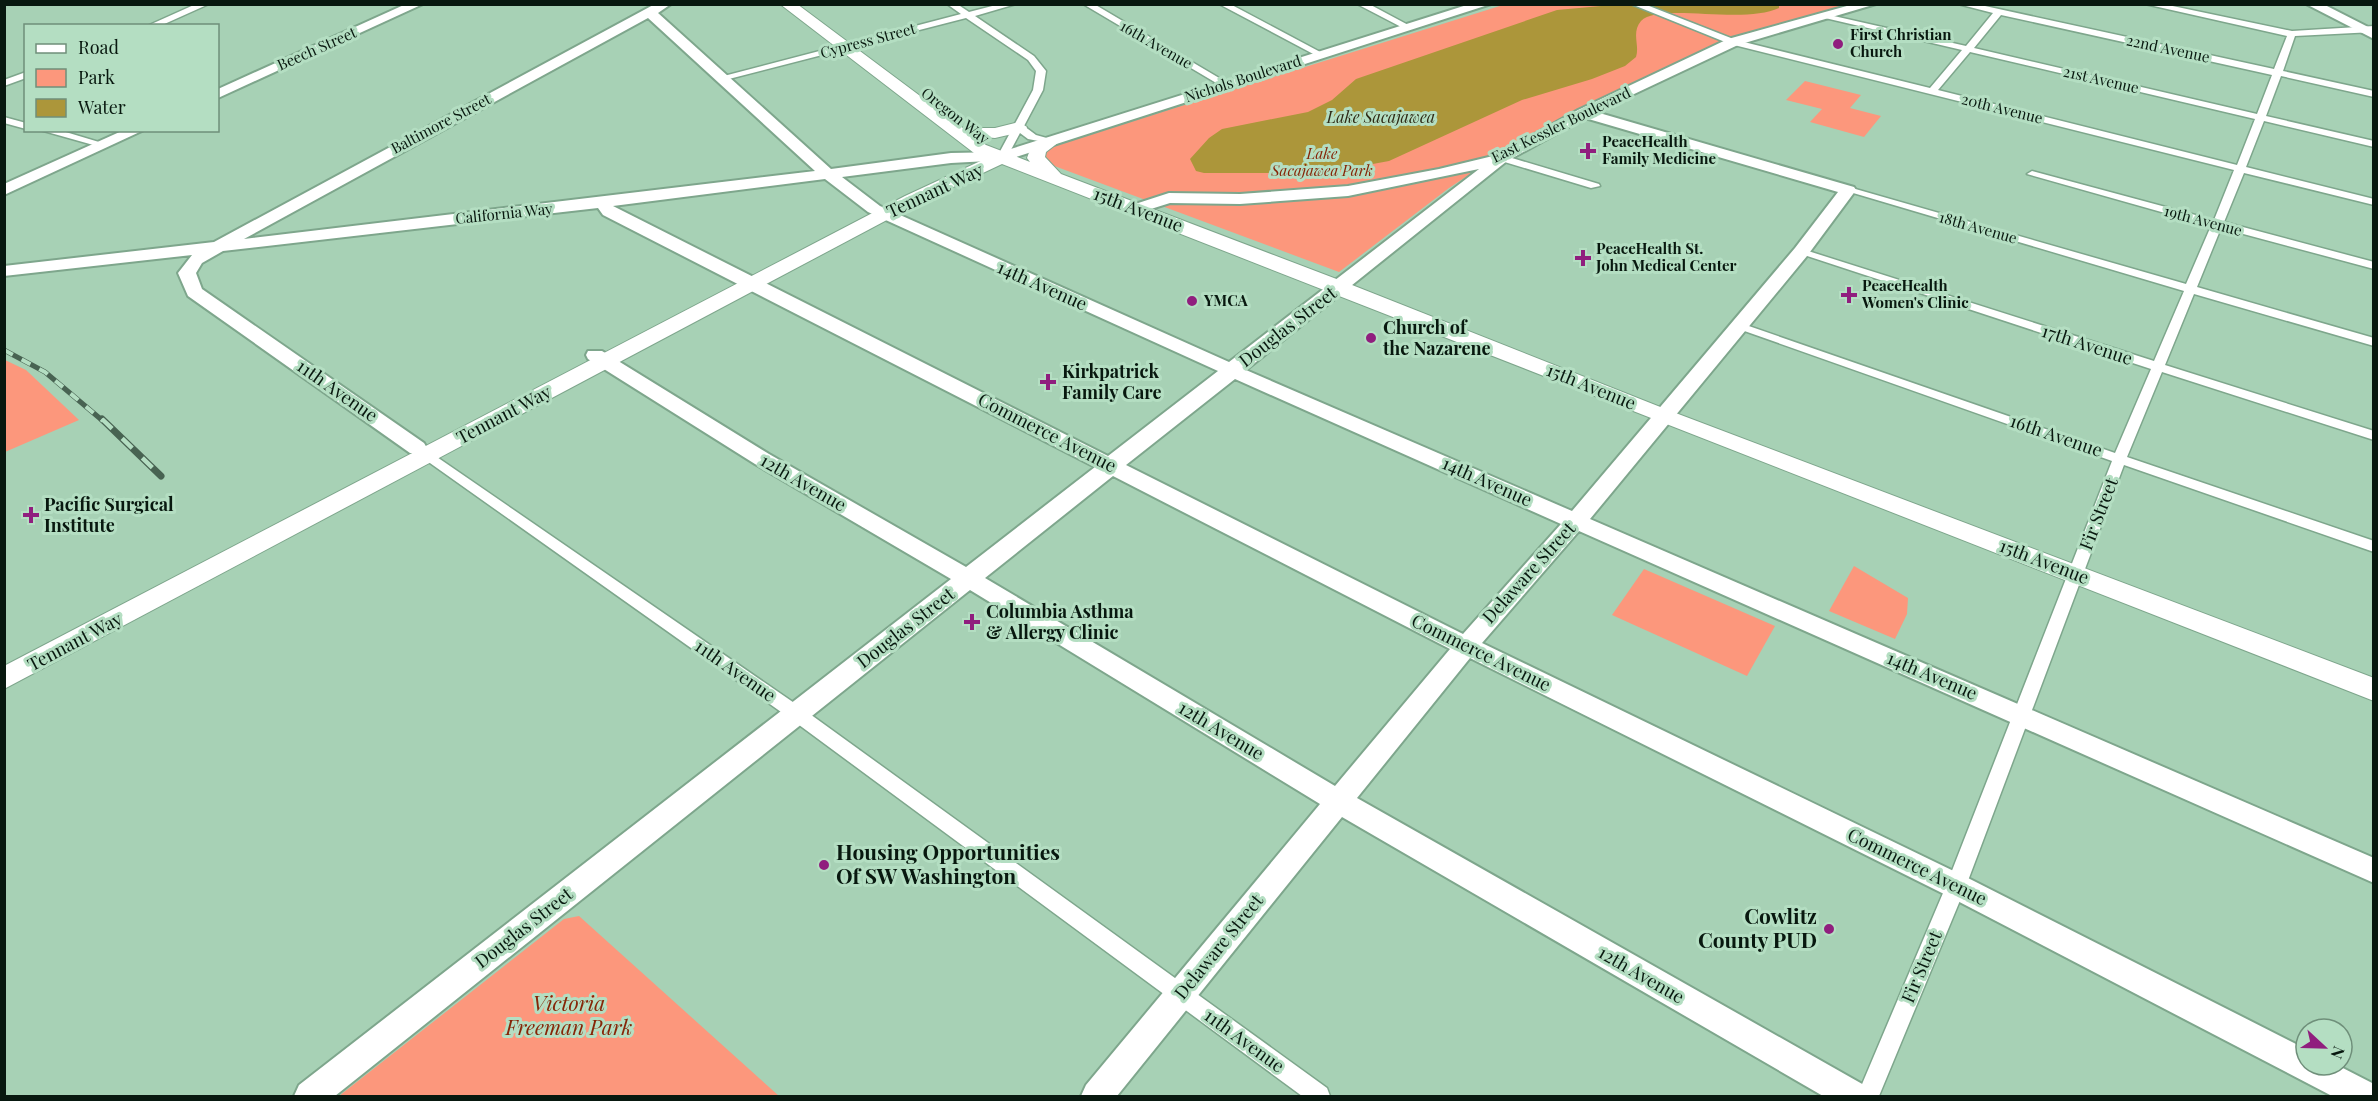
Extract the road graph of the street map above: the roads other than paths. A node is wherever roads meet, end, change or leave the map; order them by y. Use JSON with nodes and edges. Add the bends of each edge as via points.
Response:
{"nodes":[{"id":1,"x":205,"y":4,"type":"edge"},
{"id":2,"x":417,"y":4,"type":"edge"},
{"id":3,"x":665,"y":4,"type":"edge"},
{"id":4,"x":787,"y":4,"type":"edge"},
{"id":5,"x":810,"y":4,"type":"edge"},
{"id":6,"x":951,"y":4,"type":"edge"},
{"id":7,"x":1012,"y":4,"type":"edge"},
{"id":8,"x":1087,"y":4,"type":"edge"},
{"id":9,"x":1223,"y":4,"type":"edge"},
{"id":10,"x":1361,"y":4,"type":"edge"},
{"id":11,"x":1485,"y":4,"type":"edge"},
{"id":12,"x":1635,"y":4,"type":"edge"},
{"id":13,"x":1870,"y":4,"type":"edge"},
{"id":14,"x":1962,"y":4,"type":"edge"},
{"id":15,"x":2149,"y":4,"type":"edge"},
{"id":16,"x":2312,"y":4,"type":"edge"},
{"id":17,"x":1999,"y":12,"type":"junction"},
{"id":18,"x":650,"y":13,"type":"junction"},
{"id":19,"x":968,"y":15,"type":"junction"},
{"id":20,"x":1828,"y":16,"type":"junction"},
{"id":21,"x":156,"y":24,"type":"edge"},
{"id":22,"x":1408,"y":27,"type":"junction"},
{"id":23,"x":2370,"y":31,"type":"edge"},
{"id":24,"x":2292,"y":34,"type":"junction"},
{"id":25,"x":1733,"y":42,"type":"junction"},
{"id":26,"x":861,"y":43,"type":"junction"},
{"id":27,"x":843,"y":48,"type":"junction"},
{"id":28,"x":1967,"y":49,"type":"junction"},
{"id":29,"x":1320,"y":54,"type":"junction"},
{"id":30,"x":2276,"y":73,"type":"junction"},
{"id":31,"x":24,"y":76,"type":"edge"},
{"id":32,"x":725,"y":77,"type":"junction"},
{"id":33,"x":4,"y":83,"type":"edge"},
{"id":34,"x":1226,"y":85,"type":"junction"},
{"id":35,"x":1932,"y":92,"type":"junction"},
{"id":36,"x":219,"y":94,"type":"edge"},
{"id":37,"x":2373,"y":94,"type":"edge"},
{"id":38,"x":1583,"y":114,"type":"junction"},
{"id":39,"x":2260,"y":117,"type":"junction"},
{"id":40,"x":4,"y":120,"type":"edge"},
{"id":41,"x":24,"y":125,"type":"edge"},
{"id":42,"x":1019,"y":127,"type":"junction"},
{"id":43,"x":53,"y":132,"type":"edge"},
{"id":44,"x":133,"y":132,"type":"edge"},
{"id":45,"x":978,"y":132,"type":"junction"},
{"id":46,"x":1050,"y":142,"type":"junction"},
{"id":47,"x":2373,"y":144,"type":"edge"},
{"id":48,"x":104,"y":145,"type":"junction"},
{"id":49,"x":1002,"y":157,"type":"junction"},
{"id":50,"x":1502,"y":158,"type":"junction"},
{"id":51,"x":2239,"y":169,"type":"junction"},
{"id":52,"x":827,"y":173,"type":"junction"},
{"id":53,"x":2032,"y":174,"type":"dead end"},
{"id":54,"x":1055,"y":178,"type":"junction"},
{"id":55,"x":1595,"y":186,"type":"dead end"},
{"id":56,"x":1848,"y":189,"type":"junction"},
{"id":57,"x":4,"y":190,"type":"edge"},
{"id":58,"x":2373,"y":202,"type":"edge"},
{"id":59,"x":602,"y":203,"type":"junction"},
{"id":60,"x":1134,"y":209,"type":"junction"},
{"id":61,"x":879,"y":212,"type":"junction"},
{"id":62,"x":2216,"y":224,"type":"junction"},
{"id":63,"x":218,"y":246,"type":"junction"},
{"id":64,"x":1801,"y":252,"type":"junction"},
{"id":65,"x":2373,"y":266,"type":"edge"},
{"id":66,"x":4,"y":271,"type":"edge"},
{"id":67,"x":746,"y":282,"type":"junction"},
{"id":68,"x":1340,"y":286,"type":"junction"},
{"id":69,"x":2191,"y":290,"type":"junction"},
{"id":70,"x":1739,"y":327,"type":"junction"},
{"id":71,"x":2373,"y":342,"type":"edge"},
{"id":72,"x":600,"y":358,"type":"junction"},
{"id":73,"x":2159,"y":369,"type":"junction"},
{"id":74,"x":1233,"y":370,"type":"junction"},
{"id":75,"x":1665,"y":417,"type":"junction"},
{"id":76,"x":2373,"y":436,"type":"edge"},
{"id":77,"x":423,"y":452,"type":"junction"},
{"id":78,"x":2120,"y":458,"type":"junction"},
{"id":79,"x":1111,"y":465,"type":"junction"},
{"id":80,"x":1576,"y":521,"type":"junction"},
{"id":81,"x":2373,"y":547,"type":"edge"},
{"id":82,"x":2076,"y":574,"type":"junction"},
{"id":83,"x":969,"y":579,"type":"junction"},
{"id":84,"x":1466,"y":645,"type":"junction"},
{"id":85,"x":4,"y":663,"type":"edge"},
{"id":86,"x":4,"y":679,"type":"edge"},
{"id":87,"x":2373,"y":690,"type":"edge"},
{"id":88,"x":797,"y":714,"type":"junction"},
{"id":89,"x":2023,"y":716,"type":"junction"},
{"id":90,"x":1338,"y":801,"type":"junction"},
{"id":91,"x":2373,"y":871,"type":"edge"},
{"id":92,"x":1956,"y":886,"type":"junction"},
{"id":93,"x":1181,"y":995,"type":"junction"},
{"id":94,"x":310,"y":1096,"type":"edge"},
{"id":95,"x":1097,"y":1096,"type":"edge"},
{"id":96,"x":1319,"y":1096,"type":"edge"},
{"id":97,"x":1854,"y":1096,"type":"edge"},
{"id":98,"x":1868,"y":1096,"type":"edge"},
{"id":99,"x":2364,"y":1096,"type":"edge"}],
"edges":[{"from":1,"to":21,"type":"street"},
{"from":2,"to":36,"type":"street","name":"Beech Street"},
{"from":3,"to":18,"type":"street","name":"Baltimore Street"},
{"from":4,"to":27,"type":"main road","name":"Oregon Way"},
{"from":5,"to":26,"type":"main road","name":"Oregon Way"},
{"from":6,"to":19,"type":"street"},
{"from":7,"to":19,"type":"street","name":"Cypress Street"},
{"from":8,"to":34,"type":"street","name":"16th Avenue"},
{"from":9,"to":29,"type":"street"},
{"from":10,"to":22,"type":"street"},
{"from":11,"to":22,"type":"street","name":"Nichols Boulevard"},
{"from":12,"to":25,"type":"street","name":"20th Avenue"},
{"from":13,"to":20,"type":"street","name":"East Kessler Boulevard"},
{"from":14,"to":17,"type":"street","name":"22nd Avenue"},
{"from":15,"to":24,"type":"street"},
{"from":16,"to":23,"type":"street"},
{"from":17,"to":28,"type":"street"},
{"from":17,"to":30,"type":"street","name":"22nd Avenue"},
{"from":18,"to":32,"type":"street","name":"14th Avenue"},
{"from":18,"to":63,"type":"street","name":"Baltimore Street"},
{"from":19,"to":26,"type":"street","name":"Cypress Street"},
{"from":19,"to":42,"type":"street","via":[[1031,58],[1041,71],[1038,90]]},
{"from":20,"to":25,"type":"street","name":"East Kessler Boulevard"},
{"from":20,"to":28,"type":"street","name":"21st Avenue"},
{"from":22,"to":29,"type":"street","name":"Nichols Boulevard"},
{"from":23,"to":24,"type":"street"},
{"from":24,"to":30,"type":"street","name":"Fir Street"},
{"from":25,"to":35,"type":"street","name":"20th Avenue"},
{"from":25,"to":38,"type":"street","name":"East Kessler Boulevard"},
{"from":26,"to":27,"type":"street","name":"Cypress Street"},
{"from":26,"to":45,"type":"main road","name":"Oregon Way"},
{"from":27,"to":32,"type":"street","name":"Cypress Street"},
{"from":27,"to":49,"type":"main road","name":"Oregon Way","via":[[980,148]]},
{"from":28,"to":35,"type":"street"},
{"from":28,"to":39,"type":"street","name":"21st Avenue"},
{"from":29,"to":34,"type":"street","name":"Nichols Boulevard"},
{"from":30,"to":37,"type":"street","name":"22nd Avenue"},
{"from":30,"to":39,"type":"street","name":"Fir Street"},
{"from":31,"to":33,"type":"street"},
{"from":32,"to":52,"type":"street","name":"14th Avenue"},
{"from":34,"to":46,"type":"street","name":"Nichols Boulevard"},
{"from":35,"to":51,"type":"street","name":"20th Avenue"},
{"from":38,"to":50,"type":"street","name":"East Kessler Boulevard"},
{"from":38,"to":56,"type":"street","name":"18th Avenue"},
{"from":39,"to":47,"type":"street","name":"21st Avenue"},
{"from":39,"to":51,"type":"street","name":"Fir Street"},
{"from":40,"to":41,"type":"street"},
{"from":42,"to":45,"type":"main road","via":[[995,133]]},
{"from":42,"to":46,"type":"street","via":[[1032,137]]},
{"from":42,"to":49,"type":"street"},
{"from":43,"to":48,"type":"street"},
{"from":44,"to":48,"type":"street"},
{"from":45,"to":49,"type":"main road","name":"Oregon Way"},
{"from":46,"to":49,"type":"street","name":"Nichols Boulevard"},
{"from":46,"to":54,"type":"main road","via":[[1038,150],[1036,158]]},
{"from":48,"to":57,"type":"street"},
{"from":49,"to":52,"type":"street","name":"California Way","via":[[951,158]]},
{"from":49,"to":54,"type":"main road","name":"15th Avenue"},
{"from":49,"to":61,"type":"main road","name":"Tennant Way"},
{"from":50,"to":55,"type":"street"},
{"from":50,"to":60,"type":"street","name":"East Kessler Boulevard","via":[[1348,191],[1240,199],[1169,198]]},
{"from":50,"to":68,"type":"street","name":"Douglas Street"},
{"from":51,"to":58,"type":"street","name":"20th Avenue"},
{"from":51,"to":62,"type":"street","name":"Fir Street"},
{"from":52,"to":59,"type":"street","name":"California Way"},
{"from":52,"to":61,"type":"street","name":"14th Avenue"},
{"from":53,"to":62,"type":"street","name":"19th Avenue"},
{"from":54,"to":60,"type":"main road","name":"15th Avenue"},
{"from":56,"to":64,"type":"street","name":"Delaware Street"},
{"from":56,"to":69,"type":"street","name":"18th Avenue"},
{"from":59,"to":63,"type":"street","name":"California Way"},
{"from":59,"to":67,"type":"street","name":"Commerce Avenue","via":[[609,212]]},
{"from":60,"to":68,"type":"main road","name":"15th Avenue"},
{"from":61,"to":67,"type":"main road","name":"Tennant Way"},
{"from":61,"to":74,"type":"street","name":"14th Avenue"},
{"from":62,"to":65,"type":"street","name":"19th Avenue"},
{"from":62,"to":69,"type":"street","name":"Fir Street"},
{"from":63,"to":66,"type":"street","name":"California Way"},
{"from":63,"to":77,"type":"street","name":"11th Avenue","via":[[190,266],[187,273],[194,292]]},
{"from":64,"to":70,"type":"street","name":"Delaware Street"},
{"from":64,"to":73,"type":"street","name":"17th Avenue"},
{"from":67,"to":72,"type":"main road","name":"Tennant Way"},
{"from":67,"to":79,"type":"street","name":"Commerce Avenue"},
{"from":68,"to":74,"type":"street","name":"Douglas Street"},
{"from":68,"to":75,"type":"main road","name":"15th Avenue"},
{"from":69,"to":71,"type":"street","name":"18th Avenue"},
{"from":69,"to":73,"type":"street","name":"Fir Street"},
{"from":70,"to":75,"type":"street","name":"Delaware Street"},
{"from":70,"to":78,"type":"street","name":"16th Avenue"},
{"from":72,"to":77,"type":"main road","name":"Tennant Way"},
{"from":72,"to":83,"type":"street","name":"12th Avenue","via":[[762,459]]},
{"from":73,"to":76,"type":"street","name":"17th Avenue"},
{"from":73,"to":78,"type":"street","name":"Fir Street"},
{"from":74,"to":79,"type":"street","name":"Douglas Street"},
{"from":74,"to":80,"type":"street","name":"14th Avenue"},
{"from":75,"to":80,"type":"street","name":"Delaware Street"},
{"from":75,"to":82,"type":"main road","name":"15th Avenue"},
{"from":77,"to":85,"type":"main road","name":"Tennant Way"},
{"from":77,"to":86,"type":"main road","name":"Tennant Way"},
{"from":77,"to":88,"type":"street","name":"11th Avenue"},
{"from":78,"to":81,"type":"street","name":"16th Avenue"},
{"from":78,"to":82,"type":"street","name":"Fir Street"},
{"from":79,"to":83,"type":"street","name":"Douglas Street"},
{"from":79,"to":84,"type":"street","name":"Commerce Avenue"},
{"from":80,"to":84,"type":"street","name":"Delaware Street"},
{"from":80,"to":89,"type":"street","name":"14th Avenue"},
{"from":82,"to":87,"type":"main road","name":"15th Avenue"},
{"from":82,"to":89,"type":"street","name":"Fir Street"},
{"from":83,"to":88,"type":"street","name":"Douglas Street"},
{"from":83,"to":90,"type":"street","name":"12th Avenue"},
{"from":84,"to":90,"type":"street","name":"Delaware Street"},
{"from":84,"to":92,"type":"street","name":"Commerce Avenue"},
{"from":88,"to":93,"type":"street","name":"11th Avenue"},
{"from":88,"to":94,"type":"street","name":"Douglas Street"},
{"from":89,"to":91,"type":"street","name":"14th Avenue"},
{"from":89,"to":92,"type":"street","name":"Fir Street"},
{"from":90,"to":93,"type":"street","name":"Delaware Street"},
{"from":90,"to":97,"type":"street","name":"12th Avenue"},
{"from":92,"to":98,"type":"street","name":"Fir Street"},
{"from":92,"to":99,"type":"street","name":"Commerce Avenue"},
{"from":93,"to":95,"type":"street","name":"Delaware Street"},
{"from":93,"to":96,"type":"street","name":"11th Avenue"}]}
